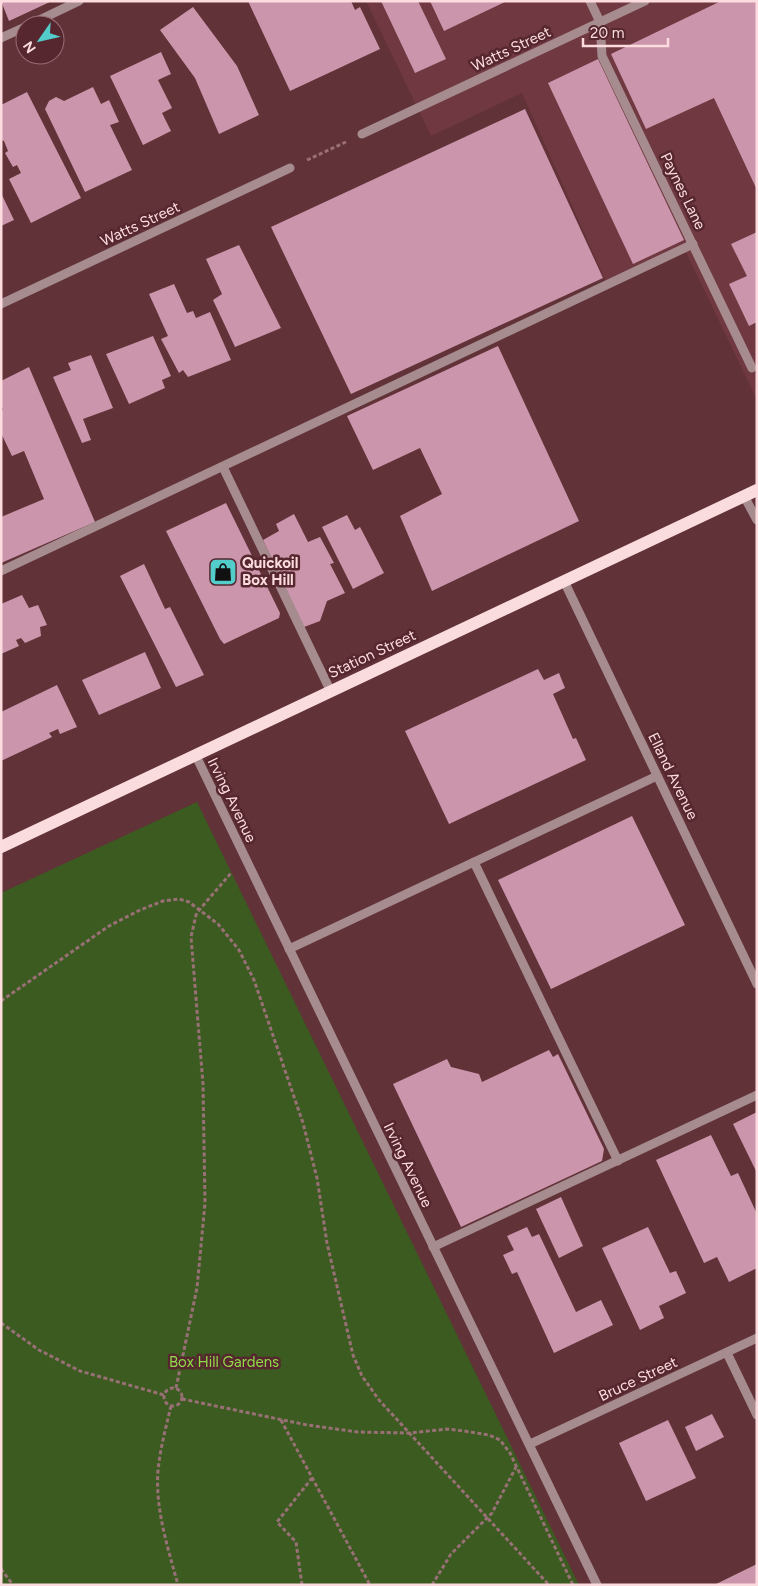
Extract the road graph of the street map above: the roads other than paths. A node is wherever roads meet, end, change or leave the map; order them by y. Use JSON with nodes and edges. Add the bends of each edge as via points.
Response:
{"nodes":[{"id":1,"x":79,"y":1,"type":"edge"},
{"id":2,"x":590,"y":1,"type":"edge"},
{"id":3,"x":645,"y":1,"type":"edge"},
{"id":4,"x":49,"y":15,"type":"edge"},
{"id":5,"x":600,"y":22,"type":"junction"},
{"id":6,"x":15,"y":32,"type":"edge"},
{"id":7,"x":1,"y":38,"type":"edge"},
{"id":8,"x":362,"y":134,"type":"road end"},
{"id":9,"x":290,"y":168,"type":"road end"},
{"id":10,"x":693,"y":244,"type":"junction"},
{"id":11,"x":1,"y":304,"type":"edge"},
{"id":12,"x":752,"y":368,"type":"dead end"},
{"id":13,"x":222,"y":468,"type":"junction"},
{"id":14,"x":757,"y":490,"type":"edge"},
{"id":15,"x":744,"y":496,"type":"junction"},
{"id":16,"x":757,"y":520,"type":"edge"},
{"id":17,"x":1,"y":571,"type":"edge"},
{"id":18,"x":564,"y":581,"type":"junction"},
{"id":19,"x":331,"y":692,"type":"junction"},
{"id":20,"x":196,"y":756,"type":"junction"},
{"id":21,"x":657,"y":776,"type":"junction"},
{"id":22,"x":1,"y":847,"type":"edge"},
{"id":23,"x":474,"y":862,"type":"junction"},
{"id":24,"x":289,"y":949,"type":"junction"},
{"id":25,"x":757,"y":984,"type":"edge"},
{"id":26,"x":757,"y":1095,"type":"edge"},
{"id":27,"x":618,"y":1161,"type":"junction"},
{"id":28,"x":433,"y":1248,"type":"junction"},
{"id":29,"x":757,"y":1338,"type":"edge"},
{"id":30,"x":727,"y":1352,"type":"junction"},
{"id":31,"x":757,"y":1415,"type":"edge"},
{"id":32,"x":530,"y":1444,"type":"junction"},
{"id":33,"x":597,"y":1585,"type":"edge"}],
"edges":[{"from":1,"to":4,"type":"street"},
{"from":2,"to":5,"type":"street"},
{"from":3,"to":5,"type":"street","name":"Watts Street"},
{"from":5,"to":8,"type":"street","name":"Watts Street"},
{"from":5,"to":10,"type":"street","name":"Paynes Lane","via":[[602,56]]},
{"from":6,"to":7,"type":"street"},
{"from":9,"to":11,"type":"street","name":"Watts Street"},
{"from":10,"to":12,"type":"street","name":"Paynes Lane"},
{"from":10,"to":13,"type":"street"},
{"from":13,"to":17,"type":"street"},
{"from":13,"to":19,"type":"street"},
{"from":14,"to":15,"type":"main road","name":"Station Street"},
{"from":15,"to":16,"type":"street"},
{"from":15,"to":18,"type":"main road","name":"Station Street"},
{"from":18,"to":19,"type":"main road","name":"Station Street"},
{"from":18,"to":21,"type":"street","name":"Elland Avenue"},
{"from":19,"to":20,"type":"main road","name":"Station Street"},
{"from":20,"to":22,"type":"main road","name":"Station Street"},
{"from":20,"to":24,"type":"street","name":"Irving Avenue"},
{"from":21,"to":23,"type":"street"},
{"from":21,"to":25,"type":"street","name":"Elland Avenue"},
{"from":23,"to":24,"type":"street"},
{"from":23,"to":27,"type":"street"},
{"from":24,"to":28,"type":"street","name":"Irving Avenue"},
{"from":26,"to":27,"type":"street"},
{"from":27,"to":28,"type":"street"},
{"from":28,"to":32,"type":"street","name":"Irving Avenue"},
{"from":29,"to":30,"type":"street","name":"Bruce Street"},
{"from":30,"to":31,"type":"street"},
{"from":30,"to":32,"type":"street","name":"Bruce Street"},
{"from":32,"to":33,"type":"street","name":"Irving Avenue"}]}
